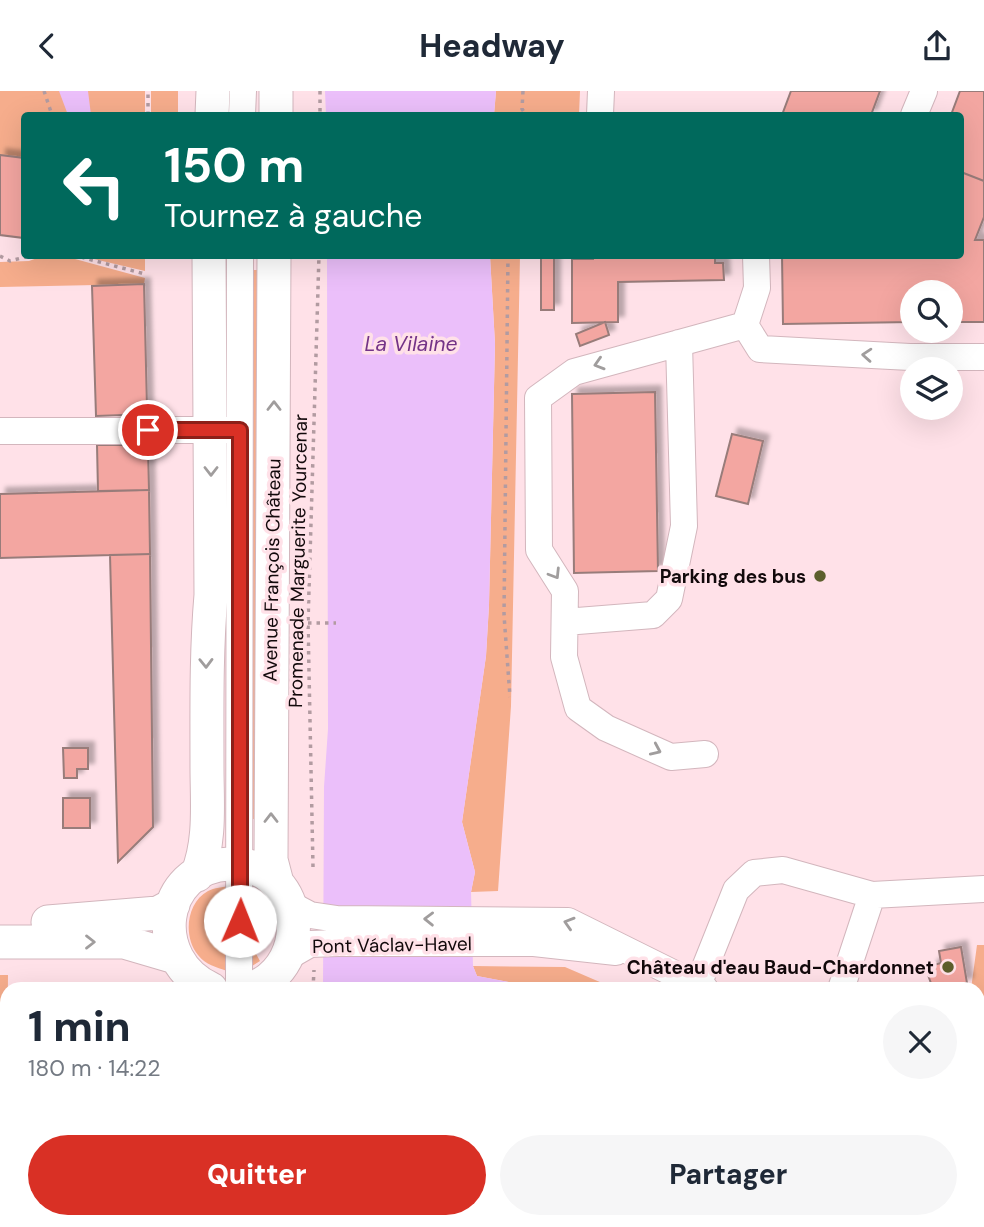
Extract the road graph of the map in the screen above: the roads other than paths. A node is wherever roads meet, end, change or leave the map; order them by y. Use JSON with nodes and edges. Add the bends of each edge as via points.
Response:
{"nodes":[{"id":1,"x":213,"y":91,"type":"edge"},
{"id":2,"x":243,"y":91,"type":"edge"},
{"id":3,"x":276,"y":91,"type":"edge"},
{"id":4,"x":601,"y":91,"type":"edge"},
{"id":5,"x":924,"y":91,"type":"edge"},
{"id":6,"x":212,"y":112,"type":"edge"},
{"id":7,"x":242,"y":112,"type":"edge"},
{"id":8,"x":276,"y":112,"type":"edge"},
{"id":9,"x":600,"y":112,"type":"edge"},
{"id":10,"x":915,"y":112,"type":"edge"},
{"id":11,"x":209,"y":259,"type":"edge"},
{"id":12,"x":240,"y":259,"type":"edge"},
{"id":13,"x":274,"y":259,"type":"edge"},
{"id":14,"x":756,"y":259,"type":"edge"},
{"id":15,"x":745,"y":325,"type":"junction"},
{"id":16,"x":672,"y":344,"type":"junction"},
{"id":17,"x":984,"y":357,"type":"edge"},
{"id":18,"x":225,"y":430,"type":"junction"},
{"id":19,"x":0,"y":431,"type":"edge"},
{"id":20,"x":565,"y":622,"type":"junction"},
{"id":21,"x":705,"y":754,"type":"dead end"},
{"id":22,"x":241,"y":865,"type":"junction"},
{"id":23,"x":197,"y":875,"type":"junction"},
{"id":24,"x":984,"y":889,"type":"edge"},
{"id":25,"x":872,"y":895,"type":"junction"},
{"id":26,"x":293,"y":901,"type":"junction"},
{"id":27,"x":173,"y":905,"type":"junction"},
{"id":28,"x":0,"y":924,"type":"edge"},
{"id":29,"x":498,"y":932,"type":"junction"},
{"id":30,"x":0,"y":942,"type":"edge"},
{"id":31,"x":175,"y":957,"type":"junction"},
{"id":32,"x":284,"y":970,"type":"edge"},
{"id":33,"x":199,"y":982,"type":"edge"},
{"id":34,"x":239,"y":982,"type":"edge"},
{"id":35,"x":691,"y":982,"type":"edge"},
{"id":36,"x":703,"y":982,"type":"edge"},
{"id":37,"x":843,"y":982,"type":"edge"}],
"edges":[{"from":1,"to":6,"type":"main road"},
{"from":2,"to":7,"type":"street"},
{"from":3,"to":8,"type":"main road"},
{"from":4,"to":9,"type":"street"},
{"from":5,"to":10,"type":"street"},
{"from":11,"to":18,"type":"main road"},
{"from":12,"to":18,"type":"street"},
{"from":26,"to":13,"type":"main road","name":"Avenue François Château","one_way":true,"via":[[271,860]]},
{"from":14,"to":15,"type":"street","via":[[757,288]]},
{"from":15,"to":16,"type":"street"},
{"from":17,"to":15,"type":"street","one_way":true,"via":[[760,349]]},
{"from":16,"to":20,"type":"street","via":[[684,526],[669,599],[653,615]]},
{"from":16,"to":20,"type":"street","one_way":true,"via":[[573,372],[538,398],[539,550],[565,591]]},
{"from":18,"to":19,"type":"street"},
{"from":18,"to":22,"type":"street"},
{"from":18,"to":23,"type":"main road","one_way":true,"via":[[207,825]]},
{"from":20,"to":21,"type":"street","one_way":true,"via":[[564,657],[578,708],[606,728],[671,757]]},
{"from":22,"to":23,"type":"main road","via":[[218,866]]},
{"from":22,"to":26,"type":"main road","via":[[257,870]]},
{"from":22,"to":34,"type":"street"},
{"from":23,"to":27,"type":"main road"},
{"from":24,"to":25,"type":"street"},
{"from":25,"to":36,"type":"street","via":[[783,870],[754,873],[736,890]]},
{"from":25,"to":37,"type":"street"},
{"from":29,"to":26,"type":"street","name":"Pont Václav-Havel","one_way":true,"via":[[343,919]]},
{"from":26,"to":32,"type":"main road","name":"Avenue François Château","via":[[295,936]]},
{"from":27,"to":28,"type":"main road","via":[[158,913]]},
{"from":27,"to":31,"type":"main road","via":[[168,931]]},
{"from":29,"to":32,"type":"street","name":"Pont Václav-Havel"},
{"from":29,"to":35,"type":"street","via":[[547,944],[630,953]]},
{"from":30,"to":31,"type":"main road","one_way":true,"via":[[124,942]]},
{"from":31,"to":33,"type":"main road"}]}
